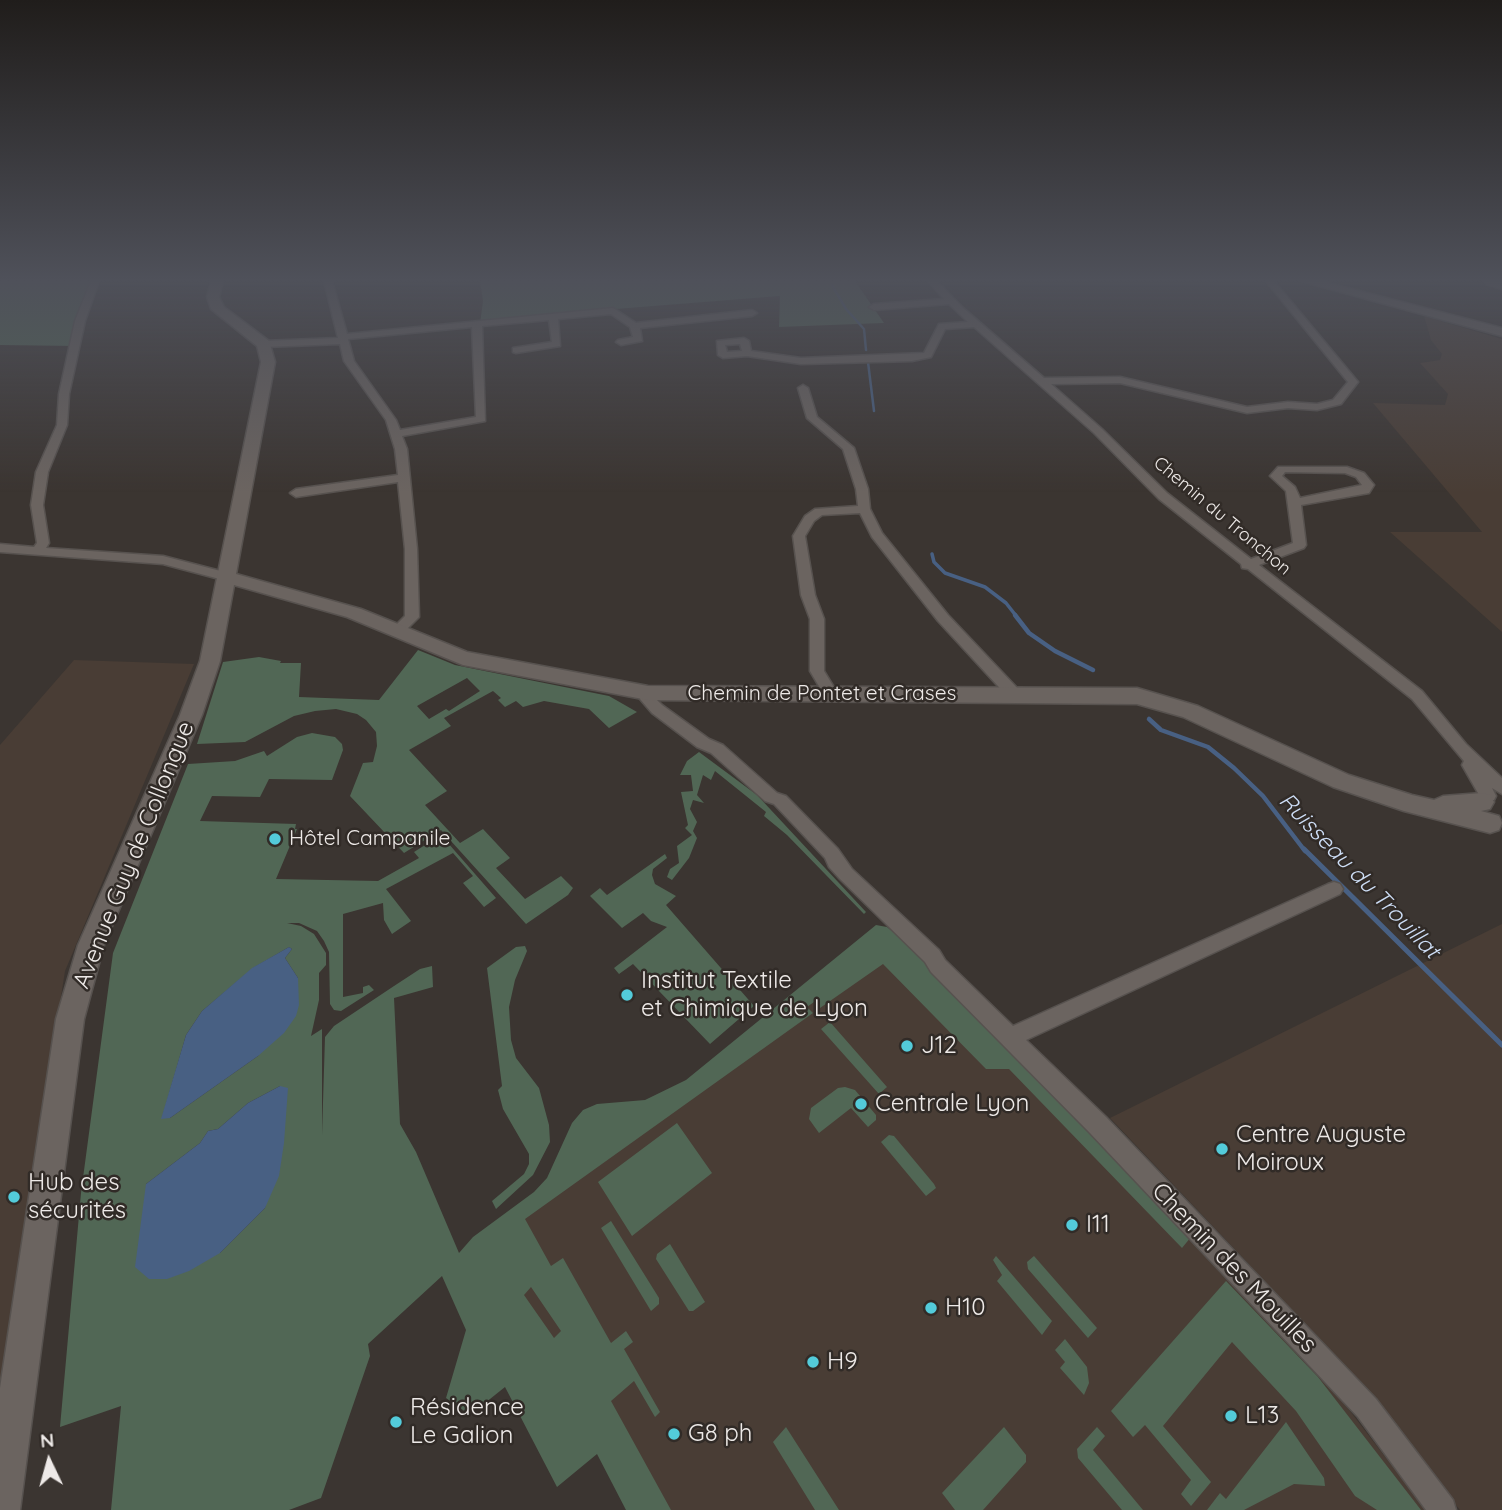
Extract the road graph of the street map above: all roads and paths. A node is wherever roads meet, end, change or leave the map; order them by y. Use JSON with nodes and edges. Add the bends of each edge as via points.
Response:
{"nodes":[{"id":1,"x":73,"y":351,"type":"edge"},
{"id":2,"x":266,"y":351,"type":"edge"},
{"id":3,"x":347,"y":351,"type":"edge"},
{"id":4,"x":478,"y":351,"type":"edge"},
{"id":5,"x":930,"y":351,"type":"edge"},
{"id":6,"x":1008,"y":351,"type":"edge"},
{"id":7,"x":1328,"y":351,"type":"edge"},
{"id":8,"x":747,"y":353,"type":"dead end"},
{"id":9,"x":1042,"y":381,"type":"junction"},
{"id":10,"x":803,"y":388,"type":"dead end"},
{"id":11,"x":396,"y":434,"type":"junction"},
{"id":12,"x":404,"y":478,"type":"junction"},
{"id":13,"x":296,"y":493,"type":"dead end"},
{"id":14,"x":1295,"y":502,"type":"junction"},
{"id":15,"x":864,"y":509,"type":"junction"},
{"id":16,"x":0,"y":548,"type":"edge"},
{"id":17,"x":38,"y":550,"type":"junction"},
{"id":18,"x":1247,"y":565,"type":"junction"},
{"id":19,"x":228,"y":578,"type":"junction"},
{"id":20,"x":398,"y":631,"type":"junction"},
{"id":21,"x":986,"y":667,"type":"junction"},
{"id":22,"x":817,"y":671,"type":"junction"},
{"id":23,"x":803,"y":694,"type":"junction"},
{"id":24,"x":831,"y":694,"type":"junction"},
{"id":25,"x":982,"y":694,"type":"junction"},
{"id":26,"x":1014,"y":694,"type":"junction"},
{"id":27,"x":663,"y":705,"type":"junction"},
{"id":28,"x":1494,"y":806,"type":"edge"},
{"id":29,"x":1334,"y":889,"type":"dead end"},
{"id":30,"x":1011,"y":1037,"type":"junction"},
{"id":31,"x":1,"y":1510,"type":"edge"},
{"id":32,"x":1443,"y":1510,"type":"edge"}],
"edges":[{"from":1,"to":17,"type":"street","via":[[62,425],[42,472],[37,505],[43,540]]},
{"from":2,"to":19,"type":"main road","name":"Avenue Guy de Collongue","via":[[268,362],[240,502],[226,536],[221,566]]},
{"from":3,"to":11,"type":"street","via":[[354,371],[377,398]]},
{"from":4,"to":11,"type":"street","via":[[481,419]]},
{"from":5,"to":8,"type":"street","via":[[912,358],[802,362]]},
{"from":6,"to":9,"type":"street","name":"Chemin du Tronchon"},
{"from":7,"to":9,"type":"street","via":[[1353,382],[1338,402],[1317,407],[1247,410],[1119,380]]},
{"from":9,"to":18,"type":"street","name":"Chemin du Tronchon","via":[[1163,496]]},
{"from":10,"to":15,"type":"street","via":[[811,418],[848,448]]},
{"from":11,"to":12,"type":"street"},
{"from":12,"to":13,"type":"street"},
{"from":12,"to":20,"type":"street","via":[[412,618]]},
{"from":14,"to":14,"type":"street","via":[[1365,490],[1368,485],[1347,470],[1282,469],[1276,476],[1291,490]]},
{"from":14,"to":18,"type":"street","via":[[1300,545]]},
{"from":15,"to":21,"type":"street","via":[[876,534]]},
{"from":15,"to":22,"type":"street","via":[[818,512],[799,536],[808,595],[817,619]]},
{"from":16,"to":17,"type":"street"},
{"from":17,"to":19,"type":"street","via":[[163,560]]},
{"from":18,"to":28,"type":"street","name":"Chemin du Tronchon","via":[[1416,695],[1461,748]]},
{"from":19,"to":20,"type":"main road","name":"Chemin de Pontet et Crases","via":[[295,594]]},
{"from":19,"to":31,"type":"main road","name":"Avenue Guy de Collongue","via":[[204,681],[91,946],[75,1000]]},
{"from":20,"to":27,"type":"main road","name":"Chemin de Pontet et Crases","via":[[463,658]]},
{"from":21,"to":25,"type":"street"},
{"from":21,"to":26,"type":"street"},
{"from":22,"to":23,"type":"street"},
{"from":22,"to":24,"type":"street"},
{"from":23,"to":24,"type":"main road","name":"Chemin de Pontet et Crases"},
{"from":23,"to":27,"type":"main road","name":"Chemin de Pontet et Crases"},
{"from":24,"to":25,"type":"main road","name":"Chemin de Pontet et Crases"},
{"from":25,"to":26,"type":"main road","name":"Chemin de Pontet et Crases"},
{"from":26,"to":28,"type":"main road","name":"Chemin de Pontet et Crases","via":[[1150,698],[1190,711],[1341,781],[1412,804]]},
{"from":27,"to":30,"type":"street","name":"Chemin des Mouilles","via":[[703,743],[717,749],[780,800],[846,874]]},
{"from":29,"to":30,"type":"street"},
{"from":30,"to":32,"type":"street","name":"Chemin des Mouilles","via":[[1358,1398]]}]}
